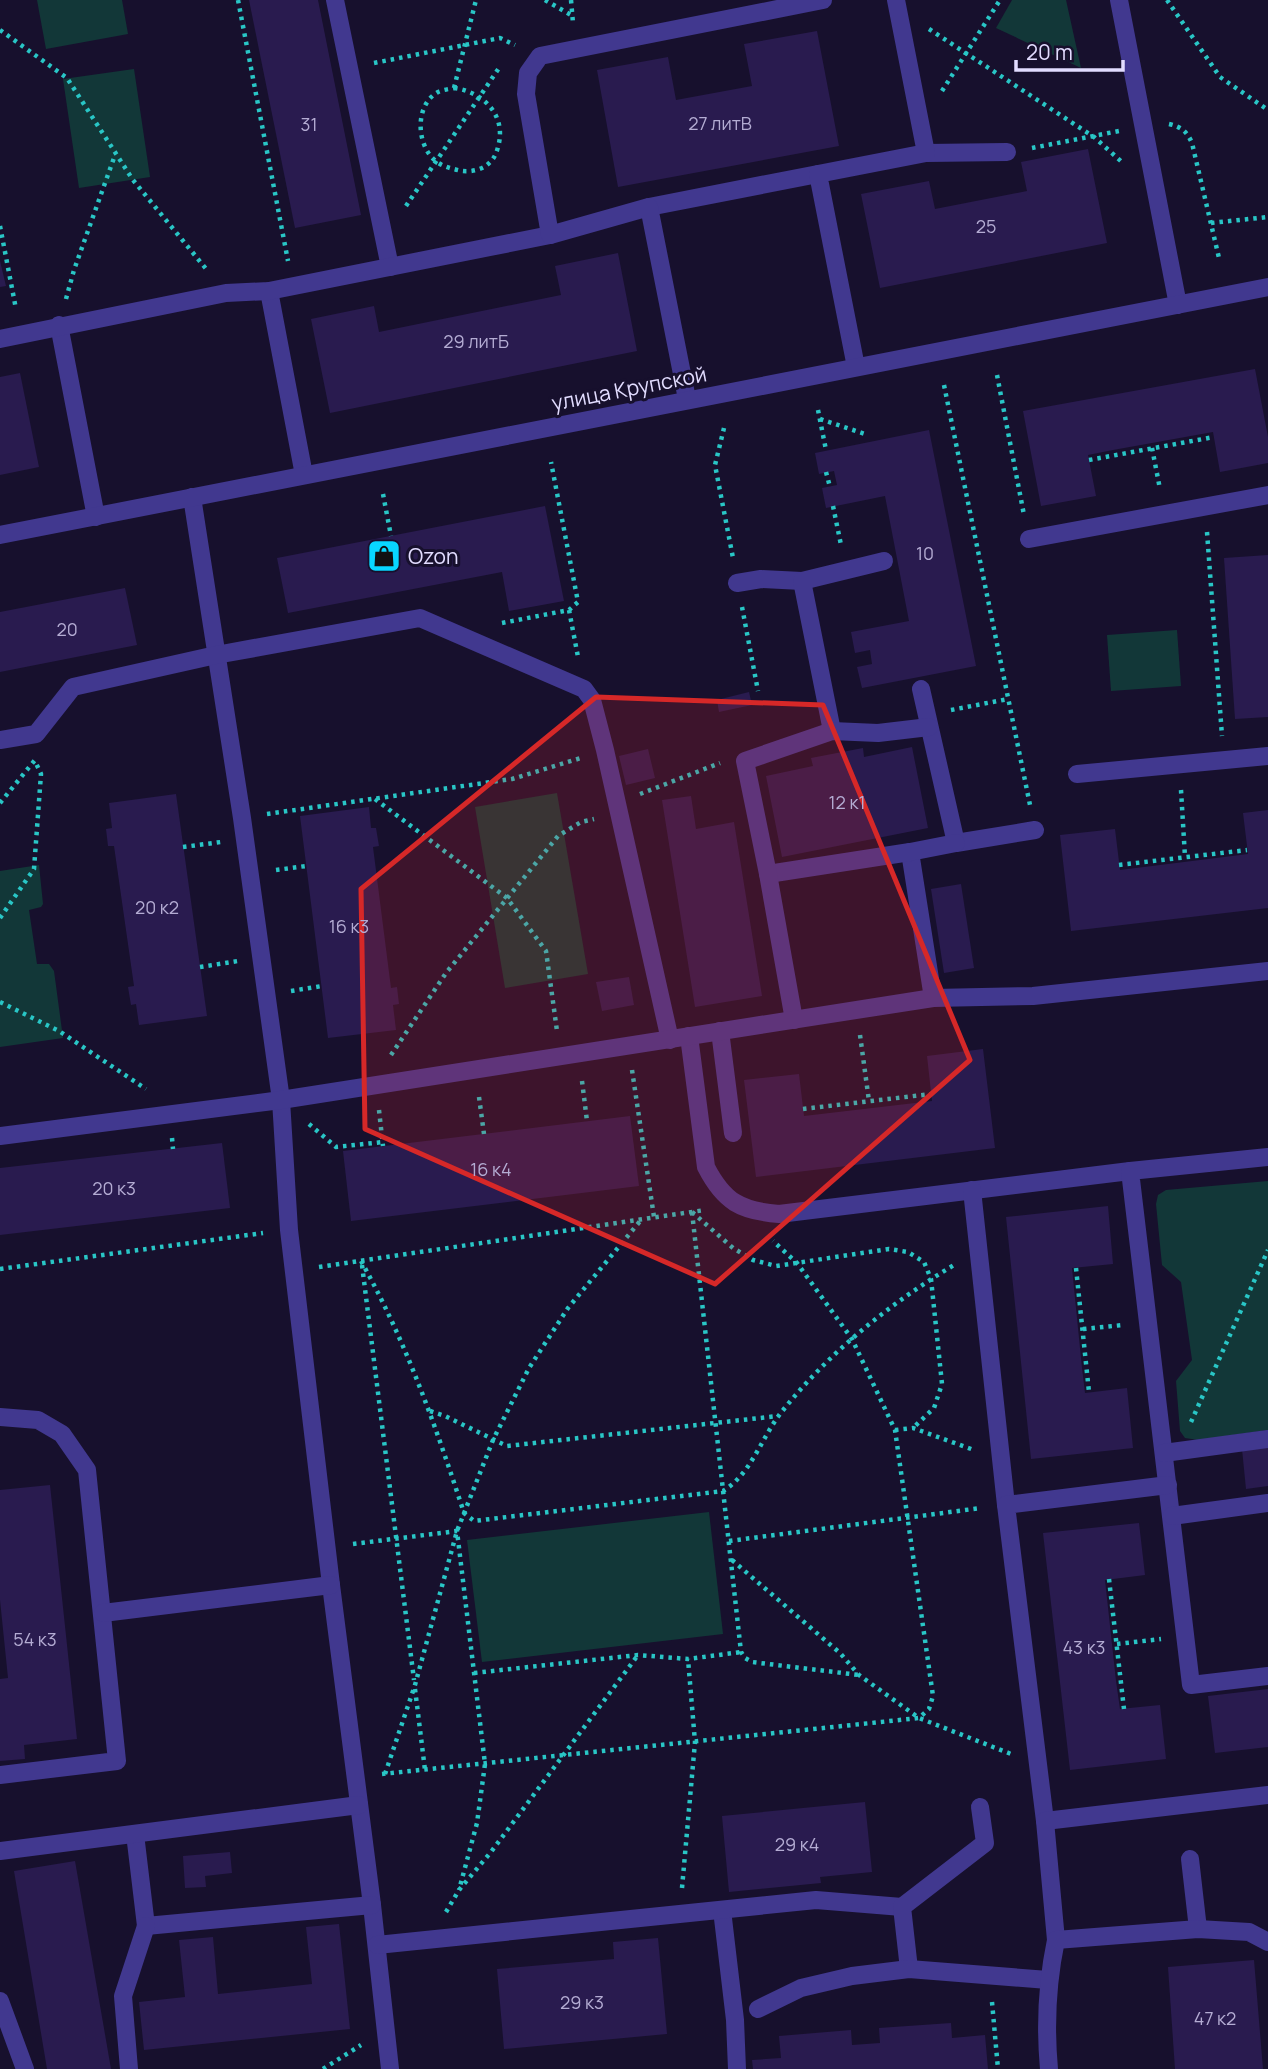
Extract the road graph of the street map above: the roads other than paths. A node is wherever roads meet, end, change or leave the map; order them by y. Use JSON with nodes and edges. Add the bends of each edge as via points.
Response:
{"nodes":[{"id":1,"x":335,"y":0,"type":"edge"},
{"id":2,"x":823,"y":0,"type":"edge"},
{"id":3,"x":895,"y":0,"type":"edge"},
{"id":4,"x":1119,"y":0,"type":"edge"},
{"id":5,"x":1007,"y":152,"type":"road end"},
{"id":6,"x":926,"y":153,"type":"junction"},
{"id":7,"x":818,"y":174,"type":"junction"},
{"id":8,"x":649,"y":207,"type":"junction"},
{"id":9,"x":550,"y":235,"type":"junction"},
{"id":10,"x":390,"y":267,"type":"junction"},
{"id":11,"x":1268,"y":286,"type":"edge"},
{"id":12,"x":269,"y":291,"type":"junction"},
{"id":13,"x":1178,"y":304,"type":"junction"},
{"id":14,"x":59,"y":325,"type":"junction"},
{"id":15,"x":0,"y":339,"type":"edge"},
{"id":16,"x":856,"y":367,"type":"junction"},
{"id":17,"x":687,"y":399,"type":"junction"},
{"id":18,"x":304,"y":475,"type":"junction"},
{"id":19,"x":1268,"y":495,"type":"edge"},
{"id":20,"x":192,"y":497,"type":"junction"},
{"id":21,"x":96,"y":517,"type":"junction"},
{"id":22,"x":0,"y":536,"type":"edge"},
{"id":23,"x":1029,"y":539,"type":"road end"},
{"id":24,"x":884,"y":561,"type":"dead end"},
{"id":25,"x":803,"y":581,"type":"junction"},
{"id":26,"x":737,"y":583,"type":"dead end"},
{"id":27,"x":216,"y":655,"type":"junction"},
{"id":28,"x":921,"y":689,"type":"dead end"},
{"id":29,"x":928,"y":721,"type":"junction"},
{"id":30,"x":832,"y":731,"type":"junction"},
{"id":31,"x":0,"y":740,"type":"edge"},
{"id":32,"x":1268,"y":756,"type":"edge"},
{"id":33,"x":1077,"y":774,"type":"dead end"},
{"id":34,"x":1035,"y":830,"type":"road end"},
{"id":35,"x":956,"y":843,"type":"junction"},
{"id":36,"x":910,"y":852,"type":"junction"},
{"id":37,"x":768,"y":874,"type":"junction"},
{"id":38,"x":1268,"y":971,"type":"edge"},
{"id":39,"x":933,"y":998,"type":"junction"},
{"id":40,"x":794,"y":1020,"type":"junction"},
{"id":41,"x":720,"y":1031,"type":"junction"},
{"id":42,"x":689,"y":1037,"type":"junction"},
{"id":43,"x":670,"y":1040,"type":"junction"},
{"id":44,"x":281,"y":1100,"type":"junction"},
{"id":45,"x":733,"y":1133,"type":"dead end"},
{"id":46,"x":0,"y":1136,"type":"edge"},
{"id":47,"x":1268,"y":1157,"type":"edge"},
{"id":48,"x":1130,"y":1171,"type":"junction"},
{"id":49,"x":972,"y":1190,"type":"junction"},
{"id":50,"x":0,"y":1417,"type":"edge"},
{"id":51,"x":1268,"y":1439,"type":"edge"},
{"id":52,"x":1171,"y":1452,"type":"junction"},
{"id":53,"x":1168,"y":1485,"type":"junction"},
{"id":54,"x":1268,"y":1503,"type":"edge"},
{"id":55,"x":1006,"y":1505,"type":"junction"},
{"id":56,"x":1172,"y":1516,"type":"junction"},
{"id":57,"x":331,"y":1586,"type":"junction"},
{"id":58,"x":103,"y":1613,"type":"junction"},
{"id":59,"x":1268,"y":1676,"type":"edge"},
{"id":60,"x":0,"y":1775,"type":"edge"},
{"id":61,"x":1268,"y":1795,"type":"edge"},
{"id":62,"x":359,"y":1805,"type":"junction"},
{"id":63,"x":980,"y":1807,"type":"dead end"},
{"id":64,"x":1045,"y":1821,"type":"junction"},
{"id":65,"x":135,"y":1835,"type":"junction"},
{"id":66,"x":0,"y":1850,"type":"edge"},
{"id":67,"x":1190,"y":1859,"type":"dead end"},
{"id":68,"x":372,"y":1905,"type":"junction"},
{"id":69,"x":902,"y":1907,"type":"junction"},
{"id":70,"x":722,"y":1910,"type":"junction"},
{"id":71,"x":146,"y":1926,"type":"junction"},
{"id":72,"x":1198,"y":1929,"type":"junction"},
{"id":73,"x":1056,"y":1940,"type":"junction"},
{"id":74,"x":1268,"y":1942,"type":"edge"},
{"id":75,"x":377,"y":1945,"type":"junction"},
{"id":76,"x":909,"y":1969,"type":"junction"},
{"id":77,"x":1048,"y":1980,"type":"junction"},
{"id":78,"x":0,"y":2001,"type":"edge"},
{"id":79,"x":758,"y":2009,"type":"dead end"},
{"id":80,"x":25,"y":2069,"type":"edge"},
{"id":81,"x":129,"y":2069,"type":"edge"},
{"id":82,"x":390,"y":2069,"type":"edge"},
{"id":83,"x":737,"y":2069,"type":"edge"},
{"id":84,"x":1049,"y":2069,"type":"edge"}],
"edges":[{"from":1,"to":10,"type":"street"},
{"from":2,"to":9,"type":"street","via":[[540,56],[528,73],[526,94]]},
{"from":3,"to":6,"type":"street"},
{"from":4,"to":13,"type":"street"},
{"from":5,"to":6,"type":"street"},
{"from":6,"to":7,"type":"street"},
{"from":7,"to":8,"type":"street"},
{"from":7,"to":16,"type":"street"},
{"from":8,"to":9,"type":"street"},
{"from":8,"to":17,"type":"street"},
{"from":9,"to":10,"type":"street"},
{"from":10,"to":12,"type":"street"},
{"from":11,"to":13,"type":"street","name":"улица Крупской"},
{"from":12,"to":14,"type":"street","via":[[226,293]]},
{"from":12,"to":18,"type":"street"},
{"from":13,"to":16,"type":"street","name":"улица Крупской"},
{"from":14,"to":15,"type":"street"},
{"from":14,"to":21,"type":"street"},
{"from":16,"to":17,"type":"street","name":"улица Крупской"},
{"from":17,"to":18,"type":"street","name":"улица Крупской"},
{"from":18,"to":20,"type":"street","name":"улица Крупской"},
{"from":19,"to":23,"type":"street"},
{"from":20,"to":21,"type":"street","name":"улица Крупской"},
{"from":20,"to":27,"type":"street"},
{"from":21,"to":22,"type":"street","name":"улица Крупской"},
{"from":24,"to":25,"type":"street"},
{"from":25,"to":26,"type":"street"},
{"from":25,"to":30,"type":"street"},
{"from":27,"to":31,"type":"street","via":[[73,687],[36,734]]},
{"from":27,"to":43,"type":"street","via":[[420,618],[584,690],[592,700],[605,750]]},
{"from":27,"to":44,"type":"street"},
{"from":28,"to":29,"type":"street"},
{"from":29,"to":30,"type":"street","via":[[878,733]]},
{"from":29,"to":35,"type":"street"},
{"from":30,"to":37,"type":"street","via":[[745,761]]},
{"from":32,"to":33,"type":"street"},
{"from":34,"to":35,"type":"street"},
{"from":35,"to":36,"type":"street"},
{"from":36,"to":37,"type":"street"},
{"from":36,"to":39,"type":"street"},
{"from":37,"to":40,"type":"street"},
{"from":38,"to":39,"type":"street","via":[[1033,996]]},
{"from":39,"to":40,"type":"street"},
{"from":40,"to":41,"type":"street"},
{"from":41,"to":42,"type":"street"},
{"from":41,"to":45,"type":"street"},
{"from":42,"to":43,"type":"street"},
{"from":42,"to":49,"type":"street","via":[[706,1167],[715,1186],[734,1203],[754,1212],[779,1214]]},
{"from":43,"to":44,"type":"street"},
{"from":44,"to":46,"type":"street"},
{"from":44,"to":57,"type":"street","via":[[289,1230]]},
{"from":47,"to":48,"type":"street"},
{"from":48,"to":49,"type":"street"},
{"from":48,"to":52,"type":"street","via":[[1147,1323]]},
{"from":49,"to":55,"type":"street"},
{"from":50,"to":58,"type":"street","via":[[38,1420],[62,1434],[87,1470]]},
{"from":51,"to":52,"type":"street"},
{"from":52,"to":53,"type":"street"},
{"from":53,"to":55,"type":"street"},
{"from":53,"to":56,"type":"street"},
{"from":54,"to":56,"type":"street"},
{"from":55,"to":64,"type":"street"},
{"from":56,"to":59,"type":"street","via":[[1191,1685]]},
{"from":57,"to":58,"type":"street"},
{"from":57,"to":62,"type":"street"},
{"from":58,"to":60,"type":"street","via":[[117,1760]]},
{"from":61,"to":64,"type":"street"},
{"from":62,"to":65,"type":"street"},
{"from":62,"to":68,"type":"street"},
{"from":63,"to":69,"type":"street","via":[[985,1843]]},
{"from":64,"to":73,"type":"street"},
{"from":65,"to":66,"type":"street"},
{"from":65,"to":71,"type":"street"},
{"from":67,"to":72,"type":"street"},
{"from":68,"to":71,"type":"street"},
{"from":68,"to":75,"type":"street"},
{"from":69,"to":70,"type":"street","via":[[816,1900]]},
{"from":69,"to":76,"type":"street"},
{"from":70,"to":75,"type":"street"},
{"from":70,"to":83,"type":"street"},
{"from":71,"to":81,"type":"street","via":[[123,1996]]},
{"from":72,"to":73,"type":"street"},
{"from":72,"to":74,"type":"street","via":[[1249,1932]]},
{"from":73,"to":77,"type":"street"},
{"from":75,"to":82,"type":"street"},
{"from":76,"to":77,"type":"street"},
{"from":76,"to":79,"type":"street","via":[[801,1988]]},
{"from":77,"to":84,"type":"street"},
{"from":78,"to":80,"type":"street"}]}
